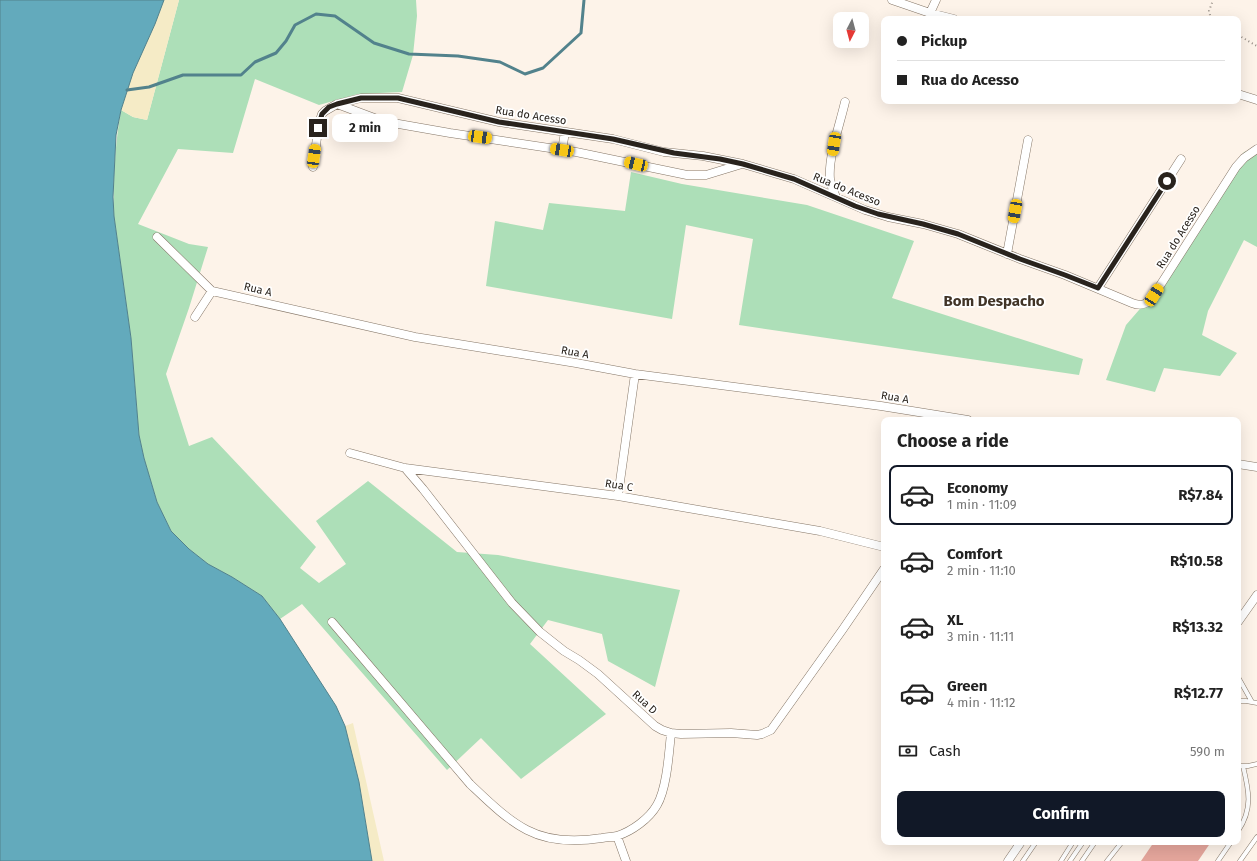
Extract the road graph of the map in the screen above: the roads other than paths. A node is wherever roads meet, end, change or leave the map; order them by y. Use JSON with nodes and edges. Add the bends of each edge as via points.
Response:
{"nodes":[{"id":1,"x":892,"y":0,"type":"edge"},
{"id":2,"x":936,"y":0,"type":"edge"},
{"id":3,"x":930,"y":13,"type":"junction"},
{"id":4,"x":942,"y":16,"type":"edge"},
{"id":5,"x":1241,"y":95,"type":"edge"},
{"id":6,"x":1257,"y":100,"type":"edge"},
{"id":7,"x":845,"y":102,"type":"dead end"},
{"id":8,"x":337,"y":104,"type":"junction"},
{"id":9,"x":565,"y":132,"type":"junction"},
{"id":10,"x":1028,"y":140,"type":"dead end"},
{"id":11,"x":1257,"y":149,"type":"edge"},
{"id":12,"x":562,"y":150,"type":"junction"},
{"id":13,"x":1181,"y":159,"type":"dead end"},
{"id":14,"x":743,"y":164,"type":"junction"},
{"id":15,"x":313,"y":167,"type":"dead end"},
{"id":16,"x":836,"y":197,"type":"junction"},
{"id":17,"x":157,"y":237,"type":"dead end"},
{"id":18,"x":1007,"y":254,"type":"junction"},
{"id":19,"x":1098,"y":288,"type":"junction"},
{"id":20,"x":212,"y":291,"type":"junction"},
{"id":21,"x":195,"y":317,"type":"dead end"},
{"id":22,"x":635,"y":374,"type":"junction"},
{"id":23,"x":949,"y":417,"type":"edge"},
{"id":24,"x":350,"y":453,"type":"dead end"},
{"id":25,"x":1241,"y":464,"type":"edge"},
{"id":26,"x":1257,"y":467,"type":"edge"},
{"id":27,"x":405,"y":468,"type":"junction"},
{"id":28,"x":618,"y":496,"type":"junction"},
{"id":29,"x":881,"y":546,"type":"edge"},
{"id":30,"x":881,"y":573,"type":"edge"},
{"id":31,"x":1257,"y":595,"type":"edge"},
{"id":32,"x":1241,"y":618,"type":"edge"},
{"id":33,"x":332,"y":622,"type":"dead end"},
{"id":34,"x":1241,"y":681,"type":"edge"},
{"id":35,"x":1241,"y":701,"type":"edge"},
{"id":36,"x":1255,"y":702,"type":"edge"},
{"id":37,"x":671,"y":733,"type":"junction"},
{"id":38,"x":1257,"y":764,"type":"edge"},
{"id":39,"x":1241,"y":766,"type":"edge"},
{"id":40,"x":1241,"y":768,"type":"edge"},
{"id":41,"x":1241,"y":826,"type":"edge"},
{"id":42,"x":617,"y":836,"type":"junction"},
{"id":43,"x":1257,"y":837,"type":"edge"},
{"id":44,"x":1019,"y":845,"type":"edge"},
{"id":45,"x":1034,"y":845,"type":"edge"},
{"id":46,"x":1071,"y":845,"type":"edge"},
{"id":47,"x":1081,"y":845,"type":"edge"},
{"id":48,"x":1093,"y":845,"type":"edge"},
{"id":49,"x":1120,"y":845,"type":"edge"},
{"id":50,"x":1229,"y":845,"type":"edge"},
{"id":51,"x":626,"y":861,"type":"edge"},
{"id":52,"x":1008,"y":861,"type":"edge"},
{"id":53,"x":1024,"y":861,"type":"edge"},
{"id":54,"x":1061,"y":861,"type":"edge"},
{"id":55,"x":1070,"y":861,"type":"edge"},
{"id":56,"x":1082,"y":861,"type":"edge"},
{"id":57,"x":1107,"y":861,"type":"edge"},
{"id":58,"x":1218,"y":861,"type":"edge"},
{"id":59,"x":1240,"y":861,"type":"edge"}],
"edges":[{"from":1,"to":3,"type":"street"},
{"from":2,"to":3,"type":"street"},
{"from":3,"to":4,"type":"street"},
{"from":5,"to":6,"type":"street"},
{"from":7,"to":16,"type":"street","via":[[831,165],[831,186]]},
{"from":8,"to":9,"type":"street","name":"Rua do Acesso","via":[[361,98],[398,98],[499,122]]},
{"from":8,"to":12,"type":"street","via":[[377,119]]},
{"from":8,"to":15,"type":"street","name":"Rua do Acesso","via":[[322,114]]},
{"from":9,"to":12,"type":"street"},
{"from":9,"to":14,"type":"street","name":"Rua do Acesso","via":[[613,139],[664,152],[704,156]]},
{"from":10,"to":18,"type":"street"},
{"from":11,"to":19,"type":"street","name":"Rua do Acesso","via":[[1244,158],[1230,176],[1147,304],[1137,305]]},
{"from":12,"to":14,"type":"street","via":[[694,176]]},
{"from":13,"to":19,"type":"street"},
{"from":14,"to":16,"type":"street","name":"Rua do Acesso","via":[[794,179]]},
{"from":16,"to":18,"type":"street","name":"Rua do Acesso","via":[[878,214],[958,234]]},
{"from":17,"to":20,"type":"street"},
{"from":18,"to":19,"type":"street","name":"Rua do Acesso"},
{"from":20,"to":21,"type":"street"},
{"from":20,"to":22,"type":"street","name":"Rua A","via":[[415,337]]},
{"from":22,"to":23,"type":"street","name":"Rua A"},
{"from":22,"to":28,"type":"street"},
{"from":24,"to":27,"type":"street","name":"Rua C"},
{"from":25,"to":26,"type":"street"},
{"from":27,"to":28,"type":"street","name":"Rua C"},
{"from":27,"to":37,"type":"street","name":"Rua D","via":[[512,603],[540,632],[598,674],[655,726]]},
{"from":28,"to":29,"type":"street","name":"Rua C","via":[[820,531]]},
{"from":30,"to":37,"type":"street","name":"Rua D","via":[[771,730],[757,735]]},
{"from":31,"to":32,"type":"street"},
{"from":33,"to":42,"type":"street","via":[[470,784],[504,814],[528,830],[562,840],[590,840]]},
{"from":34,"to":36,"type":"lane"},
{"from":35,"to":36,"type":"lane"},
{"from":37,"to":42,"type":"street","via":[[666,774],[658,804],[644,820]]},
{"from":38,"to":39,"type":"lane"},
{"from":40,"to":41,"type":"lane","via":[[1248,785],[1249,797]]},
{"from":42,"to":51,"type":"street"},
{"from":43,"to":59,"type":"lane"},
{"from":44,"to":52,"type":"street"},
{"from":45,"to":53,"type":"lane"},
{"from":46,"to":54,"type":"lane"},
{"from":47,"to":55,"type":"lane"},
{"from":48,"to":56,"type":"lane"},
{"from":49,"to":57,"type":"lane"},
{"from":50,"to":58,"type":"lane"}]}
